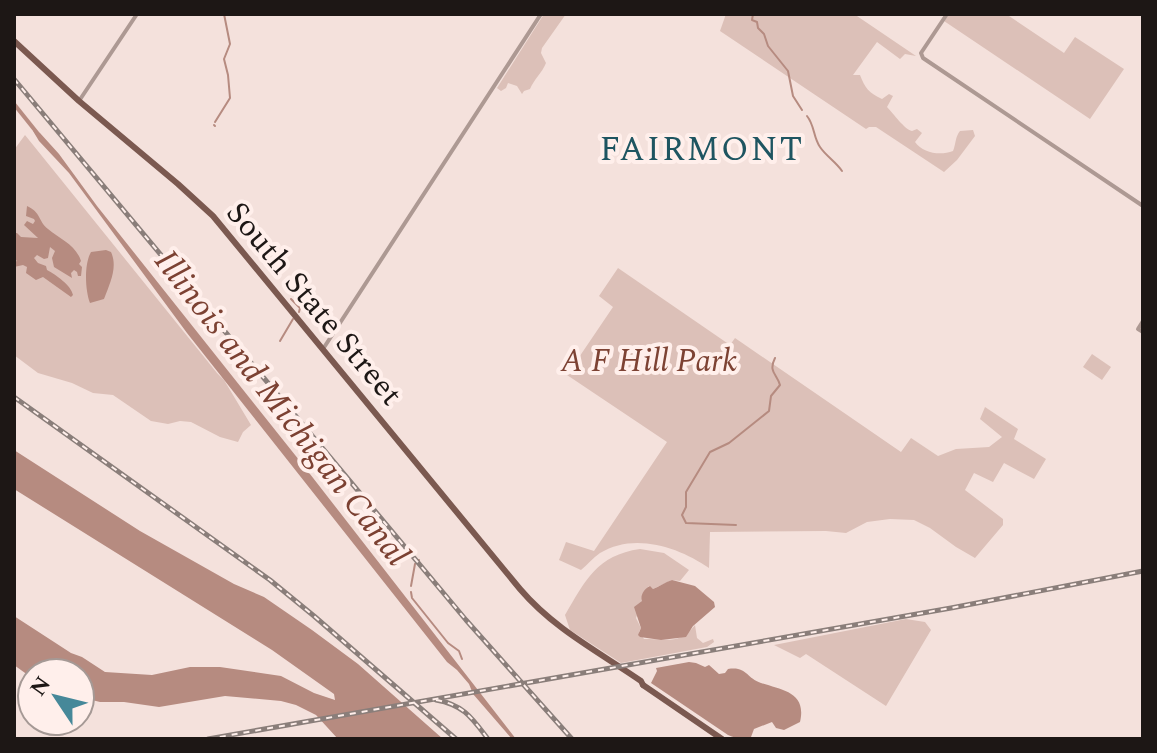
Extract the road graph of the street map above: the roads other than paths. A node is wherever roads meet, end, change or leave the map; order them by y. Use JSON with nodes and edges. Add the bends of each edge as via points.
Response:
{"nodes":[{"id":1,"x":137,"y":14,"type":"edge"},
{"id":2,"x":541,"y":14,"type":"edge"},
{"id":3,"x":947,"y":14,"type":"edge"},
{"id":4,"x":14,"y":41,"type":"edge"},
{"id":5,"x":79,"y":101,"type":"junction"},
{"id":6,"x":1143,"y":206,"type":"edge"},
{"id":7,"x":1143,"y":321,"type":"edge"},
{"id":8,"x":1141,"y":330,"type":"edge"},
{"id":9,"x":323,"y":349,"type":"junction"},
{"id":10,"x":722,"y":739,"type":"edge"}],
"edges":[{"from":1,"to":5,"type":"street"},
{"from":2,"to":9,"type":"street"},
{"from":3,"to":6,"type":"street","via":[[921,56]]},
{"from":4,"to":5,"type":"main road","name":"South State Street"},
{"from":5,"to":9,"type":"main road","name":"South State Street","via":[[209,212]]},
{"from":7,"to":8,"type":"street"},
{"from":9,"to":10,"type":"main road","name":"South State Street","via":[[520,589],[600,657]]}]}
